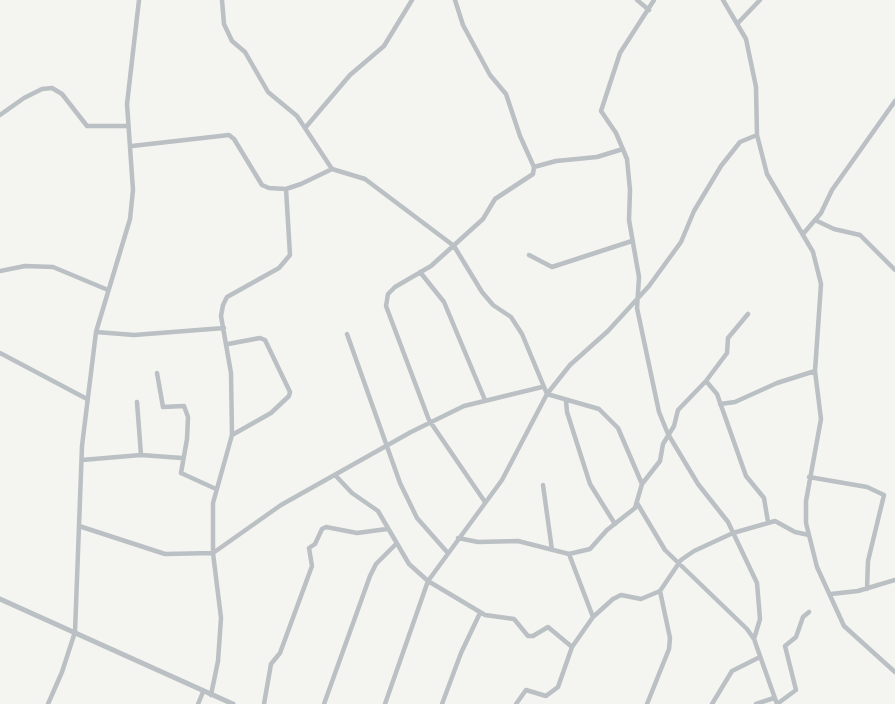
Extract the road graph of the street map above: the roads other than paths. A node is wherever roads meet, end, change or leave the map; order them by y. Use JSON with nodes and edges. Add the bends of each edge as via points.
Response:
{"nodes":[{"id":1,"x":139,"y":0,"type":"edge"},
{"id":2,"x":222,"y":0,"type":"edge"},
{"id":3,"x":412,"y":0,"type":"edge"},
{"id":4,"x":455,"y":0,"type":"edge"},
{"id":5,"x":637,"y":0,"type":"edge"},
{"id":6,"x":654,"y":0,"type":"edge"},
{"id":7,"x":723,"y":0,"type":"edge"},
{"id":8,"x":760,"y":0,"type":"edge"},
{"id":9,"x":649,"y":10,"type":"junction"},
{"id":10,"x":736,"y":24,"type":"junction"},
{"id":11,"x":895,"y":104,"type":"edge"},
{"id":12,"x":0,"y":115,"type":"edge"},
{"id":13,"x":128,"y":126,"type":"junction"},
{"id":14,"x":305,"y":128,"type":"junction"},
{"id":15,"x":757,"y":135,"type":"junction"},
{"id":16,"x":132,"y":146,"type":"junction"},
{"id":17,"x":623,"y":149,"type":"junction"},
{"id":18,"x":534,"y":167,"type":"junction"},
{"id":19,"x":332,"y":169,"type":"junction"},
{"id":20,"x":286,"y":189,"type":"junction"},
{"id":21,"x":815,"y":220,"type":"junction"},
{"id":22,"x":803,"y":234,"type":"junction"},
{"id":23,"x":632,"y":241,"type":"junction"},
{"id":24,"x":454,"y":246,"type":"junction"},
{"id":25,"x":529,"y":255,"type":"dead end"},
{"id":26,"x":895,"y":270,"type":"edge"},
{"id":27,"x":0,"y":271,"type":"edge"},
{"id":28,"x":420,"y":273,"type":"junction"},
{"id":29,"x":108,"y":290,"type":"junction"},
{"id":30,"x":637,"y":301,"type":"junction"},
{"id":31,"x":748,"y":314,"type":"dead end"},
{"id":32,"x":224,"y":327,"type":"junction"},
{"id":33,"x":96,"y":332,"type":"junction"},
{"id":34,"x":347,"y":334,"type":"dead end"},
{"id":35,"x":228,"y":344,"type":"junction"},
{"id":36,"x":0,"y":353,"type":"edge"},
{"id":37,"x":815,"y":371,"type":"junction"},
{"id":38,"x":157,"y":373,"type":"dead end"},
{"id":39,"x":706,"y":381,"type":"junction"},
{"id":40,"x":542,"y":387,"type":"junction"},
{"id":41,"x":547,"y":394,"type":"junction"},
{"id":42,"x":87,"y":399,"type":"junction"},
{"id":43,"x":485,"y":400,"type":"junction"},
{"id":44,"x":566,"y":401,"type":"junction"},
{"id":45,"x":137,"y":402,"type":"dead end"},
{"id":46,"x":720,"y":404,"type":"junction"},
{"id":47,"x":431,"y":425,"type":"junction"},
{"id":48,"x":668,"y":434,"type":"junction"},
{"id":49,"x":232,"y":435,"type":"junction"},
{"id":50,"x":386,"y":446,"type":"junction"},
{"id":51,"x":141,"y":455,"type":"junction"},
{"id":52,"x":182,"y":458,"type":"junction"},
{"id":53,"x":82,"y":460,"type":"junction"},
{"id":54,"x":335,"y":475,"type":"junction"},
{"id":55,"x":809,"y":477,"type":"junction"},
{"id":56,"x":642,"y":484,"type":"junction"},
{"id":57,"x":543,"y":485,"type":"dead end"},
{"id":58,"x":216,"y":489,"type":"junction"},
{"id":59,"x":485,"y":502,"type":"junction"},
{"id":60,"x":637,"y":503,"type":"junction"},
{"id":61,"x":768,"y":522,"type":"junction"},
{"id":62,"x":615,"y":524,"type":"junction"},
{"id":63,"x":79,"y":526,"type":"junction"},
{"id":64,"x":387,"y":529,"type":"junction"},
{"id":65,"x":733,"y":533,"type":"junction"},
{"id":66,"x":809,"y":535,"type":"junction"},
{"id":67,"x":458,"y":538,"type":"junction"},
{"id":68,"x":396,"y":544,"type":"junction"},
{"id":69,"x":552,"y":550,"type":"junction"},
{"id":70,"x":447,"y":552,"type":"junction"},
{"id":71,"x":213,"y":553,"type":"junction"},
{"id":72,"x":569,"y":554,"type":"junction"},
{"id":73,"x":678,"y":564,"type":"junction"},
{"id":74,"x":895,"y":580,"type":"edge"},
{"id":75,"x":428,"y":581,"type":"junction"},
{"id":76,"x":867,"y":589,"type":"junction"},
{"id":77,"x":660,"y":591,"type":"junction"},
{"id":78,"x":831,"y":594,"type":"junction"},
{"id":79,"x":0,"y":599,"type":"edge"},
{"id":80,"x":809,"y":612,"type":"dead end"},
{"id":81,"x":480,"y":613,"type":"junction"},
{"id":82,"x":593,"y":617,"type":"junction"},
{"id":83,"x":75,"y":632,"type":"junction"},
{"id":84,"x":754,"y":639,"type":"junction"},
{"id":85,"x":572,"y":647,"type":"junction"},
{"id":86,"x":759,"y":657,"type":"junction"},
{"id":87,"x":895,"y":672,"type":"edge"},
{"id":88,"x":203,"y":692,"type":"junction"},
{"id":89,"x":211,"y":694,"type":"junction"},
{"id":90,"x":774,"y":698,"type":"junction"},
{"id":91,"x":48,"y":704,"type":"edge"},
{"id":92,"x":198,"y":704,"type":"edge"},
{"id":93,"x":233,"y":704,"type":"edge"},
{"id":94,"x":264,"y":704,"type":"edge"},
{"id":95,"x":324,"y":704,"type":"edge"},
{"id":96,"x":385,"y":704,"type":"edge"},
{"id":97,"x":442,"y":704,"type":"edge"},
{"id":98,"x":516,"y":704,"type":"edge"},
{"id":99,"x":647,"y":704,"type":"edge"},
{"id":100,"x":712,"y":704,"type":"edge"},
{"id":101,"x":756,"y":704,"type":"edge"}],
"edges":[{"from":1,"to":13,"type":"street"},
{"from":2,"to":14,"type":"street","via":[[224,24],[232,40],[246,52],[268,92],[292,111]]},
{"from":3,"to":14,"type":"street","via":[[384,46],[350,75]]},
{"from":4,"to":18,"type":"street","via":[[463,25],[490,75],[506,94]]},
{"from":5,"to":9,"type":"street"},
{"from":6,"to":9,"type":"street"},
{"from":7,"to":10,"type":"street"},
{"from":8,"to":10,"type":"street"},
{"from":9,"to":17,"type":"street","via":[[620,53],[602,105],[603,116]]},
{"from":10,"to":15,"type":"street","via":[[746,39],[755,78]]},
{"from":11,"to":21,"type":"street","via":[[832,190]]},
{"from":12,"to":13,"type":"street","via":[[24,98],[52,88],[62,94],[87,126]]},
{"from":13,"to":16,"type":"street"},
{"from":14,"to":19,"type":"street"},
{"from":15,"to":22,"type":"street","via":[[767,174]]},
{"from":15,"to":30,"type":"street","via":[[740,142],[721,166],[681,242]]},
{"from":16,"to":20,"type":"street","via":[[229,135],[262,185]]},
{"from":16,"to":29,"type":"street","via":[[130,219]]},
{"from":17,"to":18,"type":"street"},
{"from":17,"to":23,"type":"street"},
{"from":18,"to":24,"type":"street","via":[[531,178],[495,199],[483,219]]},
{"from":19,"to":20,"type":"street"},
{"from":19,"to":24,"type":"street","via":[[365,179]]},
{"from":20,"to":32,"type":"street","via":[[290,255],[279,268],[227,297],[221,316]]},
{"from":21,"to":22,"type":"street"},
{"from":21,"to":26,"type":"street","via":[[860,235]]},
{"from":22,"to":37,"type":"street","via":[[813,252],[821,284]]},
{"from":23,"to":25,"type":"street","via":[[552,267]]},
{"from":23,"to":30,"type":"street","via":[[639,278]]},
{"from":24,"to":28,"type":"street"},
{"from":24,"to":40,"type":"street","via":[[482,292],[511,317],[522,334]]},
{"from":27,"to":29,"type":"street","via":[[25,266],[53,267]]},
{"from":28,"to":43,"type":"street","via":[[444,302]]},
{"from":28,"to":47,"type":"street","via":[[394,287],[386,306]]},
{"from":29,"to":33,"type":"street"},
{"from":30,"to":41,"type":"street","via":[[570,364]]},
{"from":30,"to":48,"type":"street","via":[[651,379]]},
{"from":31,"to":39,"type":"street","via":[[728,339],[727,353]]},
{"from":32,"to":33,"type":"street","via":[[134,335]]},
{"from":32,"to":35,"type":"street"},
{"from":33,"to":42,"type":"street"},
{"from":34,"to":50,"type":"street"},
{"from":35,"to":49,"type":"street"},
{"from":35,"to":49,"type":"street","via":[[265,340],[290,392],[271,413]]},
{"from":36,"to":42,"type":"street"},
{"from":37,"to":46,"type":"street","via":[[735,402]]},
{"from":37,"to":55,"type":"street","via":[[820,419]]},
{"from":38,"to":52,"type":"street","via":[[163,407],[184,406],[188,417]]},
{"from":39,"to":46,"type":"street"},
{"from":39,"to":48,"type":"street","via":[[678,410]]},
{"from":40,"to":41,"type":"street"},
{"from":40,"to":43,"type":"street"},
{"from":41,"to":44,"type":"street"},
{"from":41,"to":59,"type":"street","via":[[502,480]]},
{"from":42,"to":53,"type":"street"},
{"from":43,"to":47,"type":"street"},
{"from":44,"to":56,"type":"street","via":[[593,405],[611,420]]},
{"from":44,"to":62,"type":"street","via":[[590,484]]},
{"from":45,"to":51,"type":"street"},
{"from":46,"to":61,"type":"street","via":[[746,476],[764,498]]},
{"from":47,"to":50,"type":"street"},
{"from":47,"to":59,"type":"street"},
{"from":48,"to":56,"type":"street","via":[[660,461]]},
{"from":48,"to":65,"type":"street"},
{"from":49,"to":58,"type":"street"},
{"from":50,"to":54,"type":"street"},
{"from":50,"to":70,"type":"street","via":[[413,512]]},
{"from":51,"to":52,"type":"street"},
{"from":51,"to":53,"type":"street"},
{"from":52,"to":58,"type":"street","via":[[181,473]]},
{"from":53,"to":63,"type":"street"},
{"from":54,"to":64,"type":"street","via":[[346,489],[378,511]]},
{"from":54,"to":71,"type":"street","via":[[280,505]]},
{"from":55,"to":66,"type":"street"},
{"from":55,"to":76,"type":"street","via":[[867,487],[884,495],[870,550]]},
{"from":56,"to":60,"type":"street"},
{"from":57,"to":69,"type":"street"},
{"from":58,"to":71,"type":"street"},
{"from":59,"to":67,"type":"street"},
{"from":60,"to":62,"type":"street"},
{"from":60,"to":73,"type":"street"},
{"from":61,"to":65,"type":"street"},
{"from":61,"to":66,"type":"street","via":[[779,521],[795,532]]},
{"from":62,"to":72,"type":"street","via":[[590,549]]},
{"from":63,"to":71,"type":"street","via":[[165,554]]},
{"from":63,"to":83,"type":"street"},
{"from":64,"to":68,"type":"street"},
{"from":64,"to":94,"type":"street","via":[[357,533],[322,529],[309,548],[312,566],[280,653],[271,664]]},
{"from":65,"to":73,"type":"street","via":[[694,551]]},
{"from":65,"to":84,"type":"street","via":[[757,583],[760,619]]},
{"from":66,"to":78,"type":"street","via":[[817,567]]},
{"from":67,"to":69,"type":"street","via":[[518,541]]},
{"from":67,"to":70,"type":"street"},
{"from":68,"to":75,"type":"street","via":[[409,564]]},
{"from":68,"to":95,"type":"street","via":[[370,576]]},
{"from":69,"to":72,"type":"street"},
{"from":70,"to":75,"type":"street"},
{"from":71,"to":89,"type":"street","via":[[221,618],[219,661]]},
{"from":72,"to":82,"type":"street"},
{"from":73,"to":77,"type":"street"},
{"from":73,"to":84,"type":"street","via":[[741,621]]},
{"from":74,"to":76,"type":"street"},
{"from":75,"to":81,"type":"street"},
{"from":75,"to":96,"type":"street"},
{"from":76,"to":78,"type":"street"},
{"from":77,"to":82,"type":"street","via":[[641,599],[621,595]]},
{"from":77,"to":99,"type":"street","via":[[669,649]]},
{"from":78,"to":87,"type":"street","via":[[844,626]]},
{"from":79,"to":83,"type":"street"},
{"from":80,"to":90,"type":"street","via":[[785,650],[796,690],[777,704]]},
{"from":81,"to":85,"type":"street","via":[[514,619],[531,637],[548,627]]},
{"from":81,"to":97,"type":"street"},
{"from":82,"to":85,"type":"street"},
{"from":83,"to":88,"type":"street"},
{"from":83,"to":91,"type":"street"},
{"from":84,"to":86,"type":"street"},
{"from":85,"to":98,"type":"street","via":[[560,682],[551,694],[526,690]]},
{"from":86,"to":90,"type":"street"},
{"from":86,"to":100,"type":"street","via":[[732,671]]},
{"from":88,"to":89,"type":"street"},
{"from":88,"to":92,"type":"street"},
{"from":89,"to":93,"type":"street"},
{"from":90,"to":101,"type":"street"}]}
